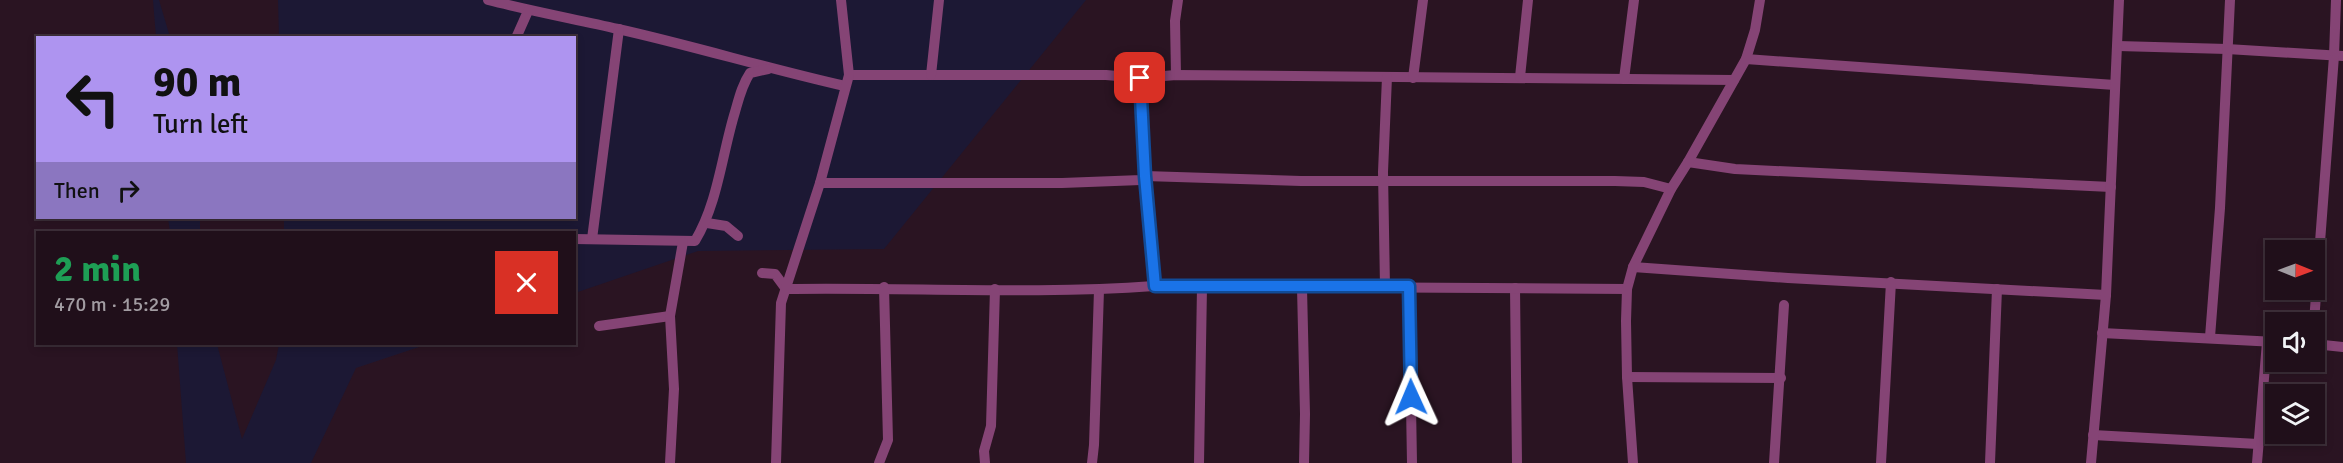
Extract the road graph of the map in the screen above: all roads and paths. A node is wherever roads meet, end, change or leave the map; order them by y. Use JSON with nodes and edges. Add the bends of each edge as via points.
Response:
{"nodes":[{"id":1,"x":488,"y":0,"type":"edge"},
{"id":2,"x":841,"y":0,"type":"edge"},
{"id":3,"x":939,"y":0,"type":"edge"},
{"id":4,"x":1178,"y":0,"type":"edge"},
{"id":5,"x":1423,"y":0,"type":"edge"},
{"id":6,"x":1528,"y":0,"type":"edge"},
{"id":7,"x":1634,"y":0,"type":"edge"},
{"id":8,"x":1760,"y":0,"type":"edge"},
{"id":9,"x":2119,"y":0,"type":"edge"},
{"id":10,"x":2230,"y":0,"type":"edge"},
{"id":11,"x":2336,"y":0,"type":"edge"},
{"id":12,"x":528,"y":10,"type":"junction"},
{"id":13,"x":619,"y":29,"type":"junction"},
{"id":14,"x":517,"y":36,"type":"edge"},
{"id":15,"x":2118,"y":46,"type":"junction"},
{"id":16,"x":2227,"y":49,"type":"junction"},
{"id":17,"x":2338,"y":56,"type":"edge"},
{"id":18,"x":1746,"y":59,"type":"junction"},
{"id":19,"x":768,"y":69,"type":"junction"},
{"id":20,"x":931,"y":75,"type":"junction"},
{"id":21,"x":1176,"y":75,"type":"junction"},
{"id":22,"x":1520,"y":76,"type":"junction"},
{"id":23,"x":1387,"y":77,"type":"junction"},
{"id":24,"x":1140,"y":78,"type":"junction"},
{"id":25,"x":1413,"y":78,"type":"junction"},
{"id":26,"x":847,"y":80,"type":"junction"},
{"id":27,"x":1624,"y":80,"type":"junction"},
{"id":28,"x":1734,"y":80,"type":"junction"},
{"id":29,"x":2115,"y":85,"type":"junction"},
{"id":30,"x":1688,"y":162,"type":"junction"},
{"id":31,"x":1145,"y":176,"type":"junction"},
{"id":32,"x":1383,"y":180,"type":"junction"},
{"id":33,"x":820,"y":183,"type":"junction"},
{"id":34,"x":2111,"y":187,"type":"junction"},
{"id":35,"x":1671,"y":189,"type":"junction"},
{"id":36,"x":707,"y":223,"type":"junction"},
{"id":37,"x":738,"y":236,"type":"dead end"},
{"id":38,"x":576,"y":239,"type":"edge"},
{"id":39,"x":592,"y":239,"type":"junction"},
{"id":40,"x":683,"y":242,"type":"junction"},
{"id":41,"x":1633,"y":267,"type":"junction"},
{"id":42,"x":762,"y":273,"type":"dead end"},
{"id":43,"x":1891,"y":282,"type":"junction"},
{"id":44,"x":1155,"y":286,"type":"junction"},
{"id":45,"x":1409,"y":286,"type":"junction"},
{"id":46,"x":1202,"y":287,"type":"junction"},
{"id":47,"x":1385,"y":287,"type":"junction"},
{"id":48,"x":885,"y":288,"type":"junction"},
{"id":49,"x":1302,"y":288,"type":"junction"},
{"id":50,"x":1515,"y":288,"type":"junction"},
{"id":51,"x":786,"y":289,"type":"junction"},
{"id":52,"x":995,"y":289,"type":"junction"},
{"id":53,"x":1627,"y":289,"type":"junction"},
{"id":54,"x":1997,"y":289,"type":"junction"},
{"id":55,"x":1099,"y":290,"type":"junction"},
{"id":56,"x":2106,"y":295,"type":"junction"},
{"id":57,"x":1784,"y":305,"type":"dead end"},
{"id":58,"x":2315,"y":312,"type":"edge"},
{"id":59,"x":670,"y":316,"type":"junction"},
{"id":60,"x":598,"y":326,"type":"dead end"},
{"id":61,"x":2102,"y":333,"type":"junction"},
{"id":62,"x":2210,"y":337,"type":"junction"},
{"id":63,"x":2265,"y":342,"type":"edge"},
{"id":64,"x":2325,"y":345,"type":"edge"},
{"id":65,"x":2343,"y":347,"type":"edge"},
{"id":66,"x":2267,"y":372,"type":"edge"},
{"id":67,"x":1627,"y":377,"type":"junction"},
{"id":68,"x":1781,"y":378,"type":"junction"},
{"id":69,"x":2093,"y":435,"type":"junction"},
{"id":70,"x":2258,"y":444,"type":"junction"},
{"id":71,"x":670,"y":463,"type":"edge"},
{"id":72,"x":776,"y":463,"type":"edge"},
{"id":73,"x":879,"y":463,"type":"edge"},
{"id":74,"x":985,"y":463,"type":"edge"},
{"id":75,"x":1092,"y":463,"type":"edge"},
{"id":76,"x":1199,"y":463,"type":"edge"},
{"id":77,"x":1304,"y":463,"type":"edge"},
{"id":78,"x":1412,"y":463,"type":"edge"},
{"id":79,"x":1517,"y":463,"type":"edge"},
{"id":80,"x":1633,"y":463,"type":"edge"},
{"id":81,"x":1773,"y":463,"type":"edge"},
{"id":82,"x":1881,"y":463,"type":"edge"},
{"id":83,"x":1990,"y":463,"type":"edge"},
{"id":84,"x":2091,"y":463,"type":"edge"},
{"id":85,"x":2257,"y":463,"type":"edge"}],
"edges":[{"from":1,"to":12,"type":"street"},
{"from":2,"to":26,"type":"street"},
{"from":3,"to":20,"type":"street"},
{"from":4,"to":21,"type":"street"},
{"from":5,"to":25,"type":"street"},
{"from":6,"to":22,"type":"street"},
{"from":7,"to":27,"type":"street"},
{"from":8,"to":18,"type":"street"},
{"from":9,"to":15,"type":"street"},
{"from":10,"to":16,"type":"street"},
{"from":11,"to":17,"type":"street"},
{"from":12,"to":13,"type":"street"},
{"from":12,"to":14,"type":"street"},
{"from":13,"to":19,"type":"street"},
{"from":13,"to":39,"type":"street"},
{"from":15,"to":16,"type":"street"},
{"from":15,"to":29,"type":"street"},
{"from":16,"to":17,"type":"street"},
{"from":16,"to":62,"type":"street"},
{"from":17,"to":58,"type":"street"},
{"from":18,"to":28,"type":"street"},
{"from":18,"to":29,"type":"street"},
{"from":19,"to":26,"type":"street"},
{"from":19,"to":36,"type":"street","via":[[750,73],[744,82]]},
{"from":20,"to":24,"type":"street"},
{"from":20,"to":26,"type":"street"},
{"from":21,"to":23,"type":"street"},
{"from":21,"to":24,"type":"street"},
{"from":22,"to":25,"type":"street"},
{"from":22,"to":27,"type":"street"},
{"from":23,"to":25,"type":"street"},
{"from":23,"to":32,"type":"street"},
{"from":24,"to":31,"type":"street"},
{"from":26,"to":33,"type":"street"},
{"from":27,"to":28,"type":"street"},
{"from":28,"to":30,"type":"street"},
{"from":29,"to":34,"type":"street"},
{"from":30,"to":34,"type":"street","via":[[1735,169]]},
{"from":30,"to":35,"type":"street"},
{"from":31,"to":32,"type":"street"},
{"from":31,"to":33,"type":"street","via":[[1141,180],[1062,183]]},
{"from":31,"to":44,"type":"street"},
{"from":32,"to":35,"type":"street","via":[[1615,180]]},
{"from":32,"to":47,"type":"street"},
{"from":33,"to":51,"type":"street"},
{"from":34,"to":56,"type":"street"},
{"from":35,"to":41,"type":"street"},
{"from":36,"to":37,"type":"street","via":[[726,226]]},
{"from":36,"to":40,"type":"street","via":[[696,241]]},
{"from":38,"to":39,"type":"street"},
{"from":39,"to":40,"type":"street"},
{"from":40,"to":59,"type":"street"},
{"from":41,"to":43,"type":"street"},
{"from":41,"to":53,"type":"street"},
{"from":42,"to":51,"type":"street","via":[[775,274]]},
{"from":43,"to":54,"type":"street"},
{"from":43,"to":82,"type":"street"},
{"from":44,"to":46,"type":"street"},
{"from":44,"to":55,"type":"street"},
{"from":45,"to":47,"type":"street"},
{"from":45,"to":50,"type":"street"},
{"from":45,"to":78,"type":"street"},
{"from":46,"to":49,"type":"street"},
{"from":46,"to":76,"type":"street"},
{"from":47,"to":49,"type":"street"},
{"from":48,"to":51,"type":"street"},
{"from":48,"to":52,"type":"street"},
{"from":48,"to":73,"type":"street","via":[[888,440]]},
{"from":49,"to":77,"type":"street"},
{"from":50,"to":53,"type":"street"},
{"from":50,"to":79,"type":"street"},
{"from":51,"to":72,"type":"street","via":[[781,303]]},
{"from":52,"to":55,"type":"street"},
{"from":52,"to":74,"type":"street","via":[[991,426]]},
{"from":53,"to":67,"type":"street"},
{"from":54,"to":56,"type":"street"},
{"from":54,"to":83,"type":"street"},
{"from":55,"to":75,"type":"street"},
{"from":56,"to":61,"type":"street"},
{"from":57,"to":68,"type":"street"},
{"from":59,"to":60,"type":"street"},
{"from":59,"to":71,"type":"street","via":[[674,389]]},
{"from":61,"to":62,"type":"street"},
{"from":61,"to":69,"type":"street"},
{"from":62,"to":63,"type":"street"},
{"from":64,"to":65,"type":"street"},
{"from":66,"to":70,"type":"street"},
{"from":67,"to":68,"type":"street"},
{"from":67,"to":80,"type":"street"},
{"from":68,"to":81,"type":"street"},
{"from":69,"to":70,"type":"street"},
{"from":69,"to":84,"type":"street"},
{"from":70,"to":85,"type":"street"}]}
